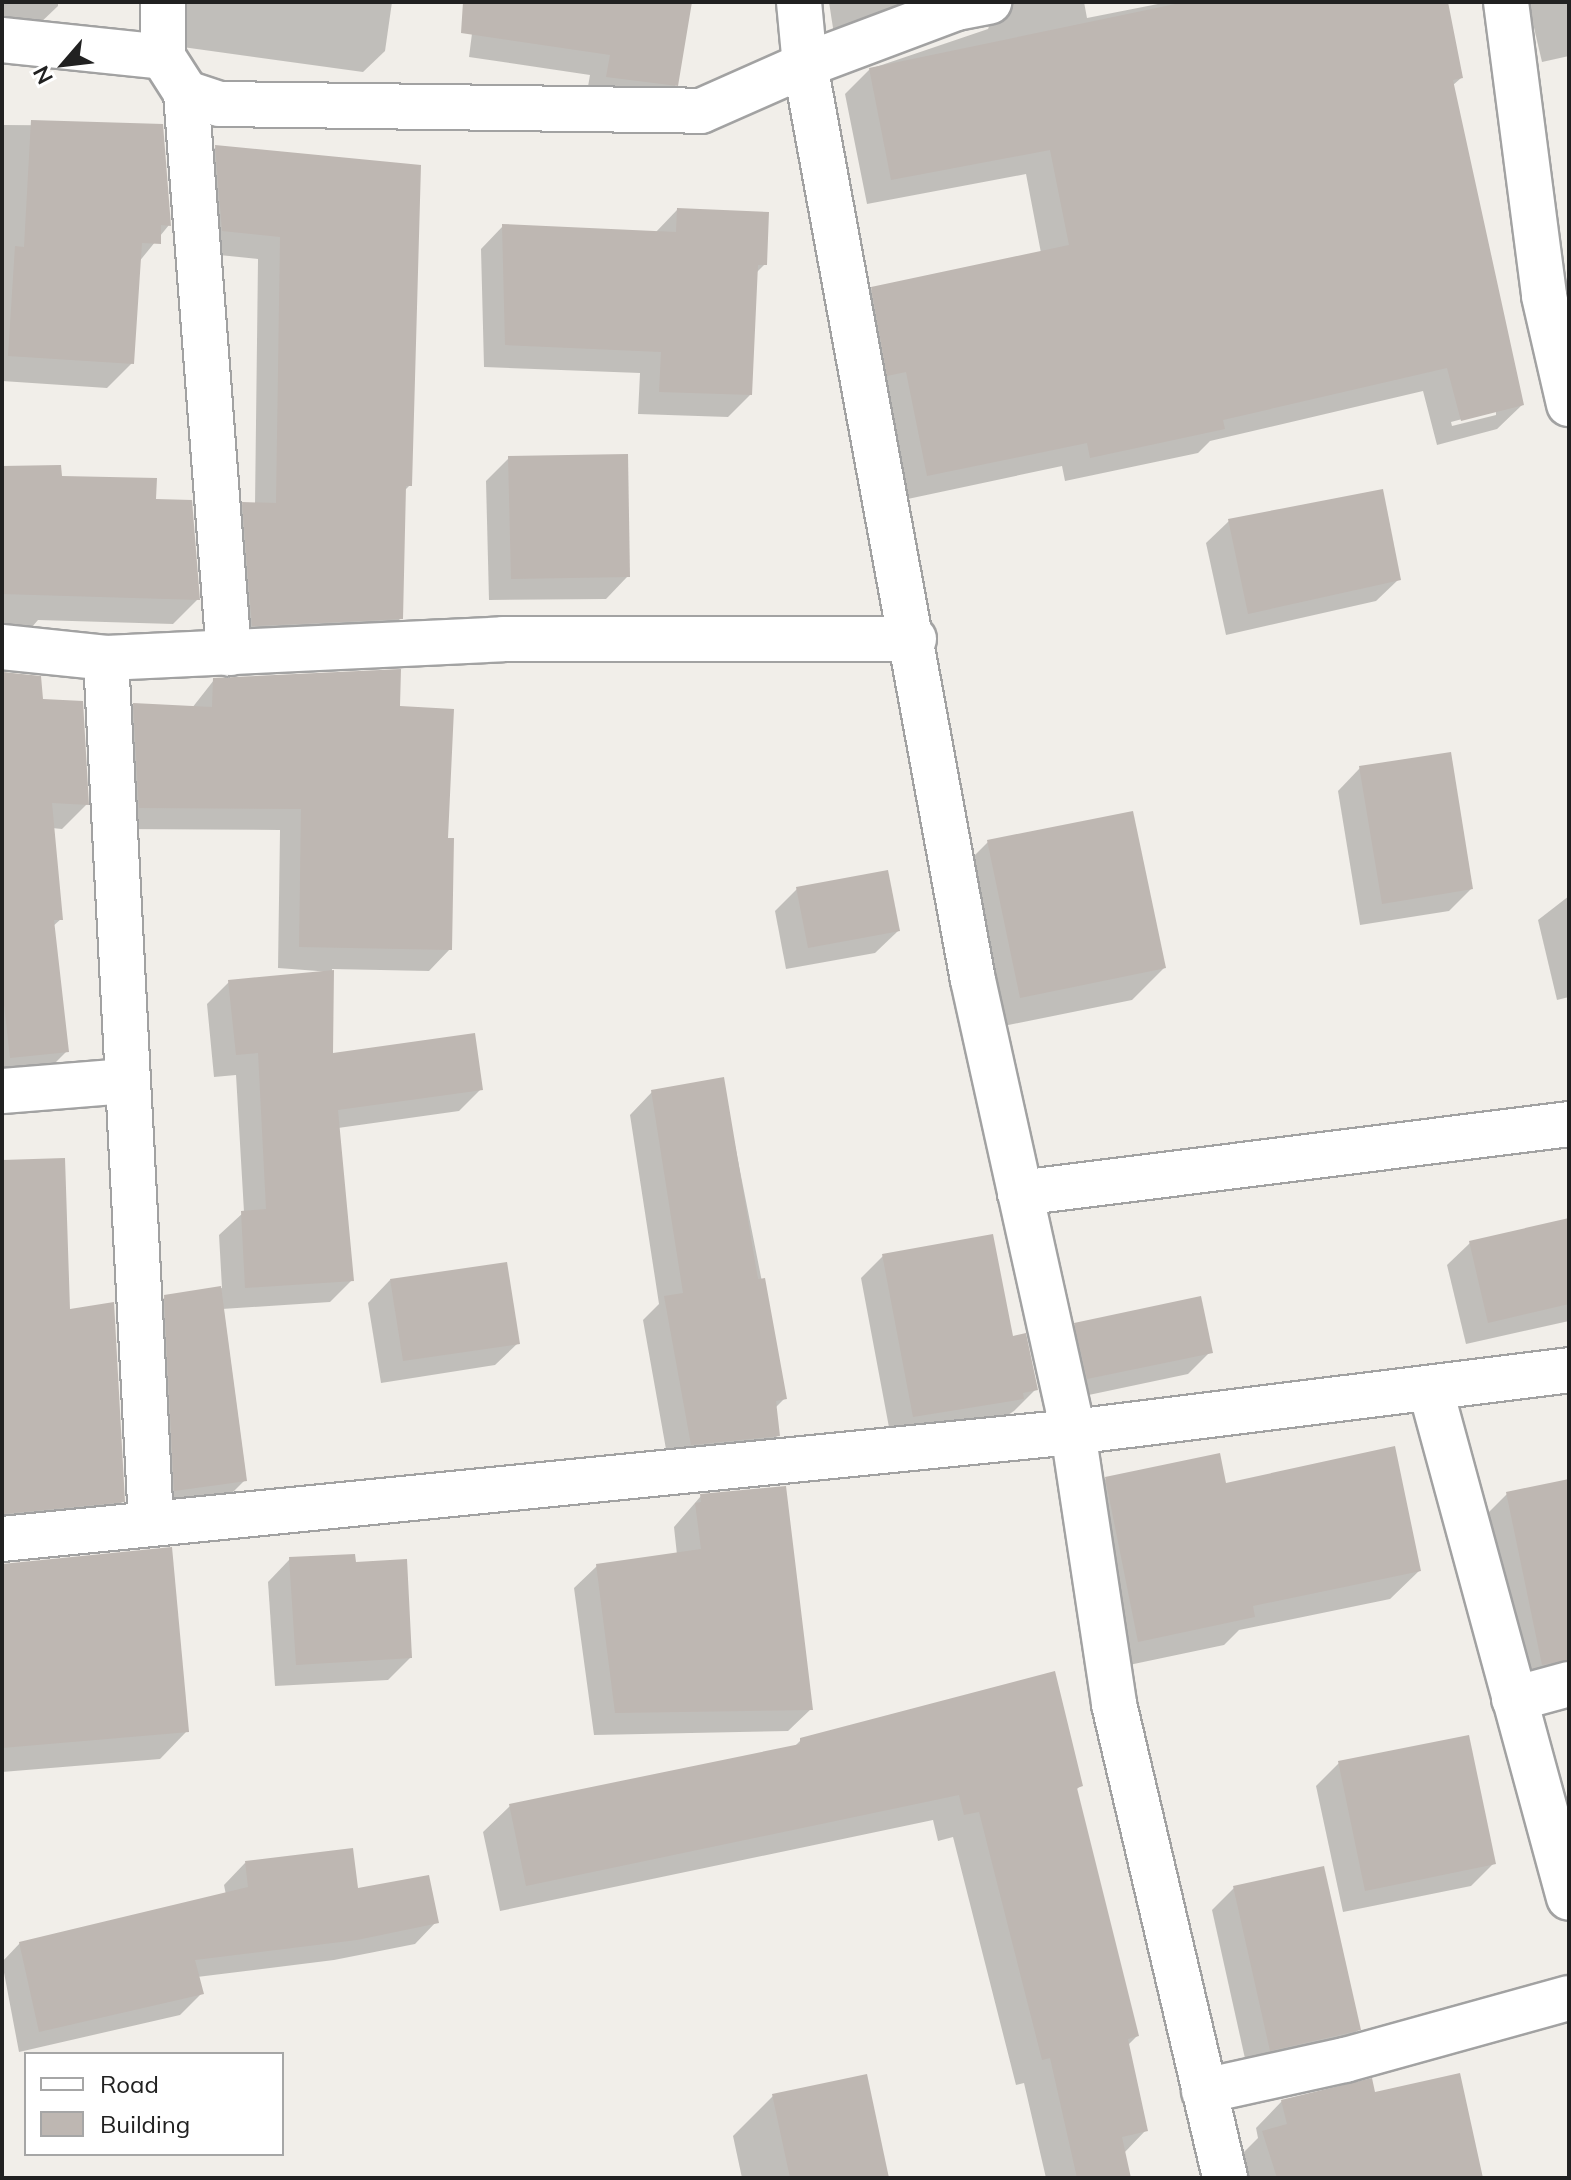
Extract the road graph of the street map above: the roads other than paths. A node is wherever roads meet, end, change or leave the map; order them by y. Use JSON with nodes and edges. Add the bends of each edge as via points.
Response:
{"nodes":[{"id":1,"x":163,"y":2,"type":"edge"},
{"id":2,"x":799,"y":2,"type":"edge"},
{"id":3,"x":989,"y":2,"type":"edge"},
{"id":4,"x":1506,"y":2,"type":"edge"},
{"id":5,"x":2,"y":40,"type":"edge"},
{"id":6,"x":805,"y":65,"type":"junction"},
{"id":7,"x":175,"y":75,"type":"junction"},
{"id":8,"x":1569,"y":404,"type":"edge"},
{"id":9,"x":914,"y":639,"type":"junction"},
{"id":10,"x":2,"y":647,"type":"edge"},
{"id":11,"x":229,"y":653,"type":"junction"},
{"id":12,"x":106,"y":658,"type":"junction"},
{"id":13,"x":126,"y":1081,"type":"junction"},
{"id":14,"x":2,"y":1091,"type":"edge"},
{"id":15,"x":1569,"y":1124,"type":"edge"},
{"id":16,"x":1020,"y":1193,"type":"junction"},
{"id":17,"x":1569,"y":1370,"type":"edge"},
{"id":18,"x":1431,"y":1391,"type":"junction"},
{"id":19,"x":1073,"y":1432,"type":"junction"},
{"id":20,"x":151,"y":1522,"type":"junction"},
{"id":21,"x":2,"y":1539,"type":"edge"},
{"id":22,"x":1569,"y":1684,"type":"edge"},
{"id":23,"x":1514,"y":1699,"type":"junction"},
{"id":24,"x":1569,"y":1898,"type":"edge"},
{"id":25,"x":1569,"y":1998,"type":"edge"},
{"id":26,"x":1204,"y":2091,"type":"junction"},
{"id":27,"x":1225,"y":2178,"type":"edge"}],
"edges":[{"from":1,"to":7,"type":"street"},
{"from":2,"to":6,"type":"street"},
{"from":3,"to":6,"type":"street","via":[[957,8]]},
{"from":4,"to":8,"type":"street","via":[[1544,296]]},
{"from":5,"to":7,"type":"street"},
{"from":6,"to":7,"type":"street","via":[[701,111],[219,104]]},
{"from":6,"to":9,"type":"street"},
{"from":7,"to":11,"type":"street"},
{"from":9,"to":11,"type":"street","via":[[503,639]]},
{"from":9,"to":16,"type":"street","via":[[973,980]]},
{"from":10,"to":12,"type":"street"},
{"from":11,"to":12,"type":"street"},
{"from":12,"to":13,"type":"street"},
{"from":13,"to":14,"type":"street"},
{"from":13,"to":20,"type":"street"},
{"from":15,"to":16,"type":"street"},
{"from":16,"to":19,"type":"street"},
{"from":17,"to":18,"type":"street"},
{"from":18,"to":19,"type":"street"},
{"from":18,"to":23,"type":"street"},
{"from":19,"to":20,"type":"street"},
{"from":19,"to":26,"type":"street","via":[[1114,1704]]},
{"from":20,"to":21,"type":"street"},
{"from":22,"to":23,"type":"street"},
{"from":23,"to":24,"type":"street"},
{"from":25,"to":26,"type":"street","via":[[1345,2060]]},
{"from":26,"to":27,"type":"street"}]}
